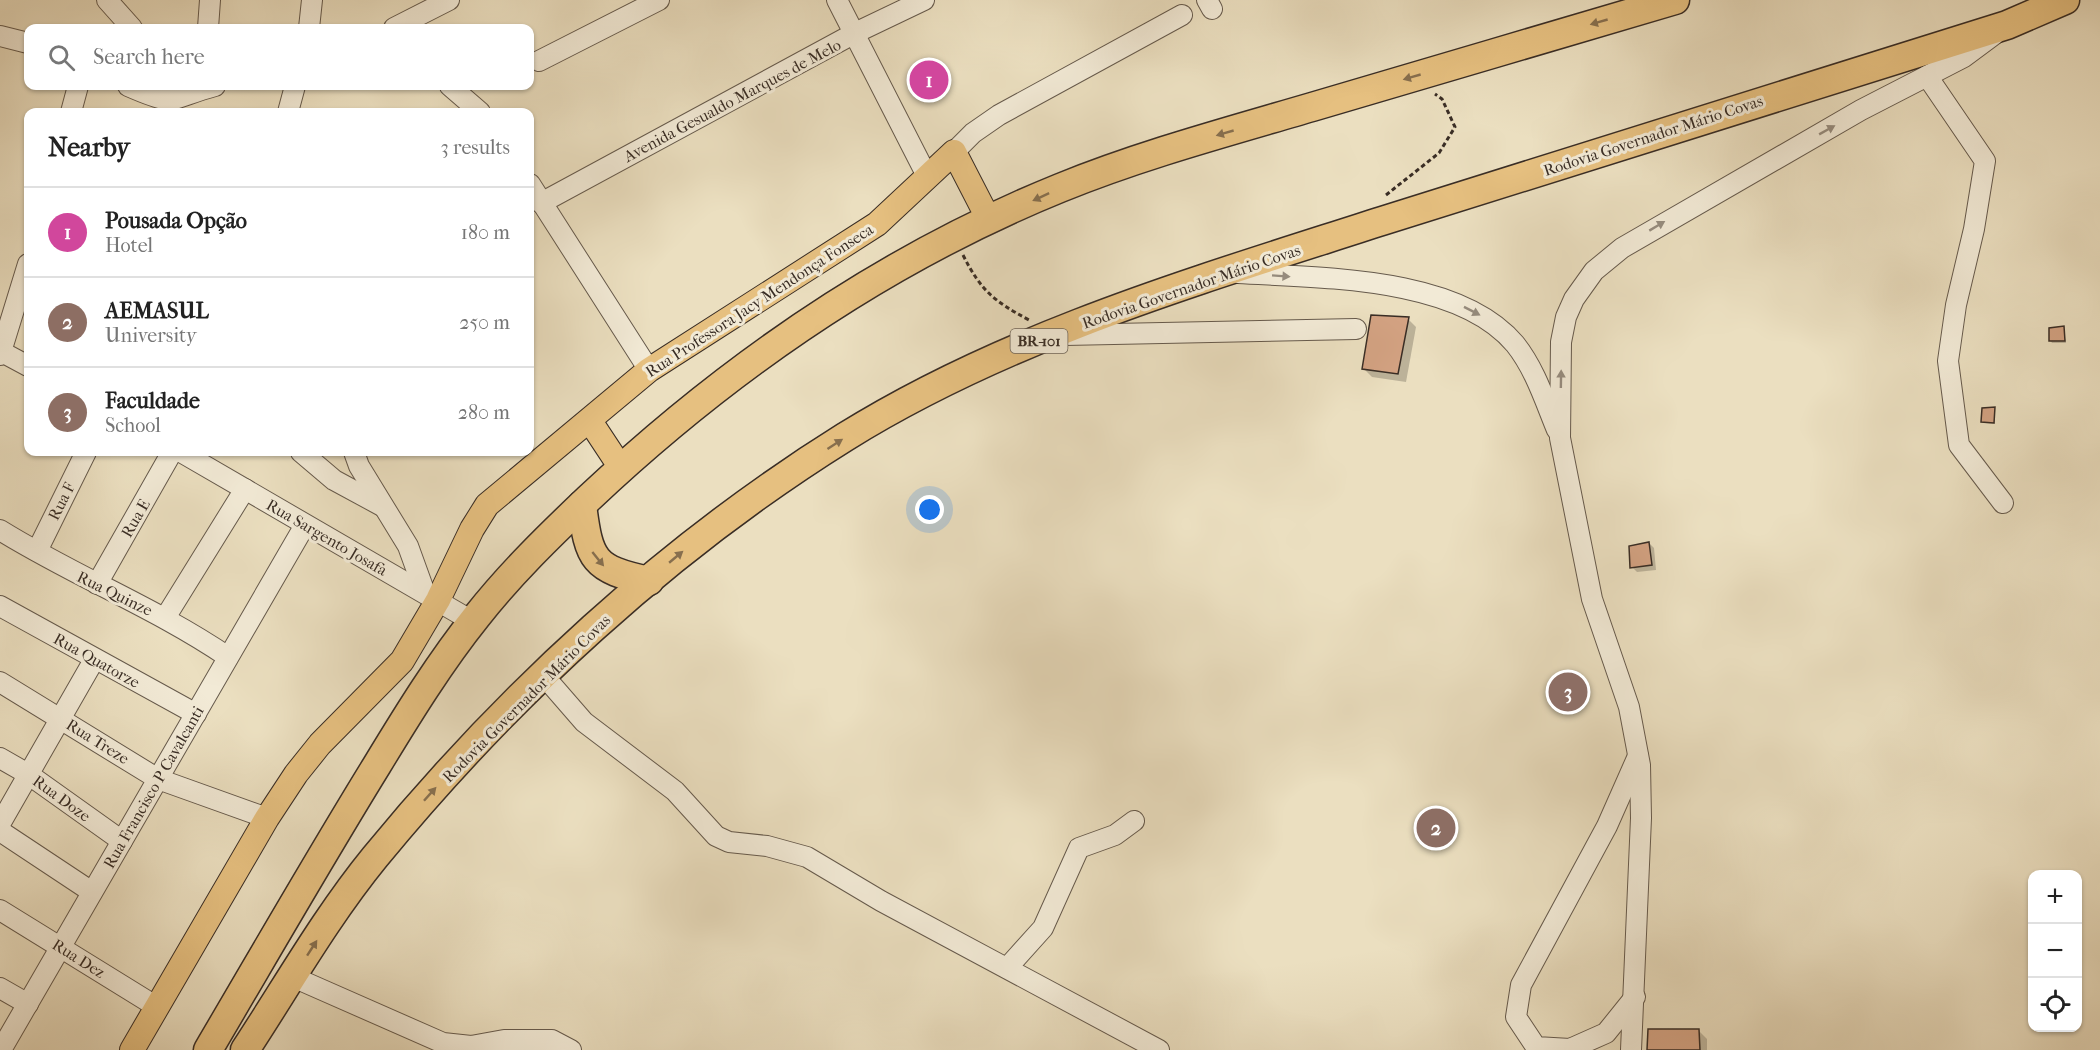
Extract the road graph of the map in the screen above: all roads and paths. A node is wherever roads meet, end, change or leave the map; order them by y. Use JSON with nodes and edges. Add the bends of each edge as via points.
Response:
{"nodes":[{"id":1,"x":107,"y":0,"type":"edge"},
{"id":2,"x":210,"y":0,"type":"edge"},
{"id":3,"x":312,"y":0,"type":"edge"},
{"id":4,"x":449,"y":0,"type":"edge"},
{"id":5,"x":659,"y":0,"type":"edge"},
{"id":6,"x":837,"y":0,"type":"edge"},
{"id":7,"x":924,"y":0,"type":"edge"},
{"id":8,"x":1675,"y":0,"type":"edge"},
{"id":9,"x":2065,"y":0,"type":"edge"},
{"id":10,"x":1182,"y":15,"type":"dead end"},
{"id":11,"x":128,"y":24,"type":"edge"},
{"id":12,"x":208,"y":24,"type":"edge"},
{"id":13,"x":309,"y":24,"type":"edge"},
{"id":14,"x":402,"y":24,"type":"edge"},
{"id":15,"x":2007,"y":25,"type":"junction"},
{"id":16,"x":855,"y":33,"type":"junction"},
{"id":17,"x":0,"y":36,"type":"edge"},
{"id":18,"x":24,"y":42,"type":"edge"},
{"id":19,"x":539,"y":61,"type":"dead end"},
{"id":20,"x":1927,"y":76,"type":"junction"},
{"id":21,"x":1411,"y":78,"type":"junction"},
{"id":22,"x":77,"y":90,"type":"edge"},
{"id":23,"x":137,"y":90,"type":"edge"},
{"id":24,"x":200,"y":90,"type":"edge"},
{"id":25,"x":294,"y":90,"type":"edge"},
{"id":26,"x":455,"y":90,"type":"edge"},
{"id":27,"x":174,"y":100,"type":"edge"},
{"id":28,"x":72,"y":108,"type":"edge"},
{"id":29,"x":289,"y":108,"type":"edge"},
{"id":30,"x":475,"y":108,"type":"edge"},
{"id":31,"x":954,"y":152,"type":"junction"},
{"id":32,"x":928,"y":178,"type":"junction"},
{"id":33,"x":534,"y":191,"type":"edge"},
{"id":34,"x":1378,"y":202,"type":"dead end"},
{"id":35,"x":541,"y":203,"type":"junction"},
{"id":36,"x":989,"y":220,"type":"junction"},
{"id":37,"x":954,"y":237,"type":"junction"},
{"id":38,"x":1223,"y":272,"type":"junction"},
{"id":39,"x":24,"y":277,"type":"edge"},
{"id":40,"x":1356,"y":329,"type":"dead end"},
{"id":41,"x":1054,"y":335,"type":"junction"},
{"id":42,"x":1,"y":353,"type":"edge"},
{"id":43,"x":24,"y":364,"type":"edge"},
{"id":44,"x":649,"y":370,"type":"junction"},
{"id":45,"x":590,"y":421,"type":"junction"},
{"id":46,"x":1560,"y":438,"type":"junction"},
{"id":47,"x":84,"y":456,"type":"edge"},
{"id":48,"x":170,"y":456,"type":"edge"},
{"id":49,"x":188,"y":456,"type":"edge"},
{"id":50,"x":306,"y":456,"type":"edge"},
{"id":51,"x":356,"y":456,"type":"edge"},
{"id":52,"x":621,"y":468,"type":"junction"},
{"id":53,"x":244,"y":489,"type":"junction"},
{"id":54,"x":2003,"y":503,"type":"dead end"},
{"id":55,"x":582,"y":505,"type":"junction"},
{"id":56,"x":382,"y":506,"type":"junction"},
{"id":57,"x":305,"y":525,"type":"junction"},
{"id":58,"x":0,"y":530,"type":"edge"},
{"id":59,"x":36,"y":551,"type":"junction"},
{"id":60,"x":648,"y":580,"type":"junction"},
{"id":61,"x":97,"y":584,"type":"junction"},
{"id":62,"x":432,"y":597,"type":"junction"},
{"id":63,"x":0,"y":606,"type":"edge"},
{"id":64,"x":165,"y":618,"type":"junction"},
{"id":65,"x":472,"y":621,"type":"junction"},
{"id":66,"x":228,"y":657,"type":"junction"},
{"id":67,"x":94,"y":660,"type":"junction"},
{"id":68,"x":544,"y":676,"type":"junction"},
{"id":69,"x":0,"y":682,"type":"edge"},
{"id":70,"x":196,"y":714,"type":"junction"},
{"id":71,"x":61,"y":718,"type":"junction"},
{"id":72,"x":1639,"y":754,"type":"junction"},
{"id":73,"x":0,"y":758,"type":"edge"},
{"id":74,"x":28,"y":774,"type":"junction"},
{"id":75,"x":158,"y":779,"type":"junction"},
{"id":76,"x":267,"y":818,"type":"junction"},
{"id":77,"x":1134,"y":821,"type":"dead end"},
{"id":78,"x":0,"y":824,"type":"edge"},
{"id":79,"x":0,"y":831,"type":"edge"},
{"id":80,"x":122,"y":841,"type":"junction"},
{"id":81,"x":92,"y":892,"type":"junction"},
{"id":82,"x":0,"y":910,"type":"edge"},
{"id":83,"x":61,"y":946,"type":"junction"},
{"id":84,"x":1006,"y":968,"type":"junction"},
{"id":85,"x":292,"y":977,"type":"junction"},
{"id":86,"x":0,"y":988,"type":"edge"},
{"id":87,"x":1635,"y":997,"type":"junction"},
{"id":88,"x":28,"y":1004,"type":"junction"},
{"id":89,"x":157,"y":1007,"type":"junction"},
{"id":90,"x":1,"y":1050,"type":"edge"},
{"id":91,"x":132,"y":1050,"type":"edge"},
{"id":92,"x":208,"y":1050,"type":"edge"},
{"id":93,"x":245,"y":1050,"type":"edge"},
{"id":94,"x":571,"y":1050,"type":"edge"},
{"id":95,"x":1159,"y":1050,"type":"edge"},
{"id":96,"x":1632,"y":1050,"type":"edge"}],
"edges":[{"from":1,"to":11,"type":"street"},
{"from":2,"to":12,"type":"street"},
{"from":3,"to":13,"type":"street"},
{"from":4,"to":14,"type":"street"},
{"from":5,"to":19,"type":"street"},
{"from":6,"to":16,"type":"street"},
{"from":7,"to":16,"type":"street","name":"Avenida Gesualdo Marques de Melo"},
{"from":8,"to":21,"type":"highway","one_way":true},
{"from":9,"to":15,"type":"highway","name":"Rodovia Governador Mário Covas","number":"BR-101"},
{"from":10,"to":31,"type":"street","name":"Rua Professora Jacy Mendonça Fonseca","via":[[999,115]]},
{"from":15,"to":20,"type":"street","via":[[1964,57]]},
{"from":15,"to":38,"type":"highway","name":"Rodovia Governador Mário Covas","number":"BR-101"},
{"from":16,"to":32,"type":"street"},
{"from":16,"to":35,"type":"street","name":"Avenida Gesualdo Marques de Melo"},
{"from":17,"to":18,"type":"street"},
{"from":46,"to":20,"type":"street","one_way":true,"via":[[1561,342],[1574,299],[1593,271],[1660,224]]},
{"from":20,"to":54,"type":"street","via":[[1985,161],[1948,361],[1959,445]]},
{"from":21,"to":34,"type":"path","via":[[1442,99],[1455,128],[1439,153]]},
{"from":21,"to":36,"type":"highway","one_way":true,"via":[[1148,155]]},
{"from":22,"to":28,"type":"street"},
{"from":23,"to":27,"type":"street","via":[[157,99]]},
{"from":24,"to":27,"type":"street"},
{"from":25,"to":29,"type":"street"},
{"from":26,"to":30,"type":"street"},
{"from":31,"to":32,"type":"main road","name":"Rua Professora Jacy Mendonça Fonseca"},
{"from":31,"to":36,"type":"main road"},
{"from":32,"to":44,"type":"main road","name":"Rua Professora Jacy Mendonça Fonseca","via":[[877,224]]},
{"from":33,"to":35,"type":"street"},
{"from":35,"to":44,"type":"street"},
{"from":36,"to":37,"type":"highway"},
{"from":37,"to":41,"type":"path","via":[[977,284],[1007,308]]},
{"from":37,"to":52,"type":"highway","via":[[867,284],[760,355]]},
{"from":38,"to":41,"type":"highway","name":"Rodovia Governador Mário Covas","number":"BR-101"},
{"from":38,"to":46,"type":"street","one_way":true,"via":[[1378,285],[1425,292],[1458,304],[1495,323],[1516,345],[1533,372]]},
{"from":39,"to":42,"type":"street"},
{"from":40,"to":41,"type":"street"},
{"from":60,"to":41,"type":"highway","name":"Rodovia Governador Mário Covas","number":"BR-101","one_way":true,"via":[[759,493],[847,436],[931,388]]},
{"from":42,"to":43,"type":"street"},
{"from":44,"to":45,"type":"main road","name":"Rua Professora Jacy Mendonça Fonseca"},
{"from":45,"to":52,"type":"main road"},
{"from":45,"to":62,"type":"main road","name":"Rua Professora Jacy Mendonça Fonseca","via":[[487,505]]},
{"from":46,"to":72,"type":"street","via":[[1592,599],[1629,707]]},
{"from":47,"to":59,"type":"street","name":"Rua F"},
{"from":48,"to":61,"type":"street","name":"Rua E"},
{"from":49,"to":53,"type":"street","name":"Rua Sargento Josafa"},
{"from":50,"to":56,"type":"street","via":[[334,480]]},
{"from":51,"to":56,"type":"street"},
{"from":52,"to":55,"type":"highway"},
{"from":53,"to":57,"type":"street","name":"Rua Sargento Josafa"},
{"from":53,"to":64,"type":"street"},
{"from":55,"to":60,"type":"highway","one_way":true,"via":[[590,549],[597,560],[621,575]]},
{"from":55,"to":65,"type":"highway","via":[[518,567]]},
{"from":56,"to":62,"type":"street","via":[[408,546]]},
{"from":57,"to":62,"type":"street","name":"Rua Sargento Josafa"},
{"from":57,"to":66,"type":"street","name":"Rua Francisco P Cavalcanti"},
{"from":58,"to":59,"type":"street","name":"Rua Quinze"},
{"from":59,"to":61,"type":"street","name":"Rua Quinze"},
{"from":60,"to":68,"type":"highway","name":"Rodovia Governador Mário Covas","number":"BR-101"},
{"from":61,"to":64,"type":"street","name":"Rua Quinze"},
{"from":62,"to":65,"type":"street","name":"Rua Sargento Josafa"},
{"from":62,"to":76,"type":"main road","name":"Rua Professora Jacy Mendonça Fonseca","via":[[402,661],[320,744]]},
{"from":63,"to":67,"type":"street","name":"Rua Quatorze"},
{"from":64,"to":66,"type":"street","name":"Rua Quinze"},
{"from":65,"to":92,"type":"highway","via":[[358,795]]},
{"from":66,"to":70,"type":"street","name":"Rua Francisco P Cavalcanti"},
{"from":67,"to":70,"type":"street","name":"Rua Quatorze"},
{"from":67,"to":71,"type":"street"},
{"from":68,"to":84,"type":"street","via":[[584,722],[675,792],[716,836],[807,857]]},
{"from":85,"to":68,"type":"highway","name":"Rodovia Governador Mário Covas","number":"BR-101","one_way":true,"via":[[372,860],[433,790]]},
{"from":69,"to":71,"type":"street","name":"Rua Treze"},
{"from":70,"to":75,"type":"street","name":"Rua Francisco P Cavalcanti"},
{"from":71,"to":74,"type":"street"},
{"from":71,"to":75,"type":"street","name":"Rua Treze"},
{"from":72,"to":87,"type":"street","via":[[1641,818]]},
{"from":72,"to":87,"type":"street","via":[[1607,826],[1521,985],[1516,1017],[1536,1047],[1570,1049],[1606,1033]]},
{"from":73,"to":74,"type":"street","name":"Rua Doze"},
{"from":74,"to":78,"type":"street"},
{"from":74,"to":80,"type":"street","name":"Rua Doze"},
{"from":75,"to":76,"type":"street","name":"Rua Treze"},
{"from":75,"to":80,"type":"street","name":"Rua Francisco P Cavalcanti"},
{"from":76,"to":89,"type":"main road","name":"Rua Professora Jacy Mendonça Fonseca"},
{"from":77,"to":84,"type":"street","via":[[1115,835],[1079,848],[1044,928]]},
{"from":79,"to":81,"type":"street"},
{"from":80,"to":81,"type":"street","name":"Rua Francisco P Cavalcanti"},
{"from":81,"to":83,"type":"street","name":"Rua Francisco P Cavalcanti"},
{"from":82,"to":83,"type":"street","name":"Rua Dez"},
{"from":83,"to":88,"type":"street","name":"Rua Francisco P Cavalcanti"},
{"from":83,"to":89,"type":"street","name":"Rua Dez"},
{"from":84,"to":95,"type":"street"},
{"from":85,"to":93,"type":"highway","name":"Rodovia Governador Mário Covas","number":"BR-101"},
{"from":85,"to":94,"type":"street","via":[[443,1043],[471,1046],[504,1040],[552,1040]]},
{"from":86,"to":88,"type":"street"},
{"from":87,"to":96,"type":"street"},
{"from":88,"to":90,"type":"street","name":"Rua Francisco P Cavalcanti"},
{"from":89,"to":91,"type":"main road","name":"Rua Professora Jacy Mendonça Fonseca"}]}
